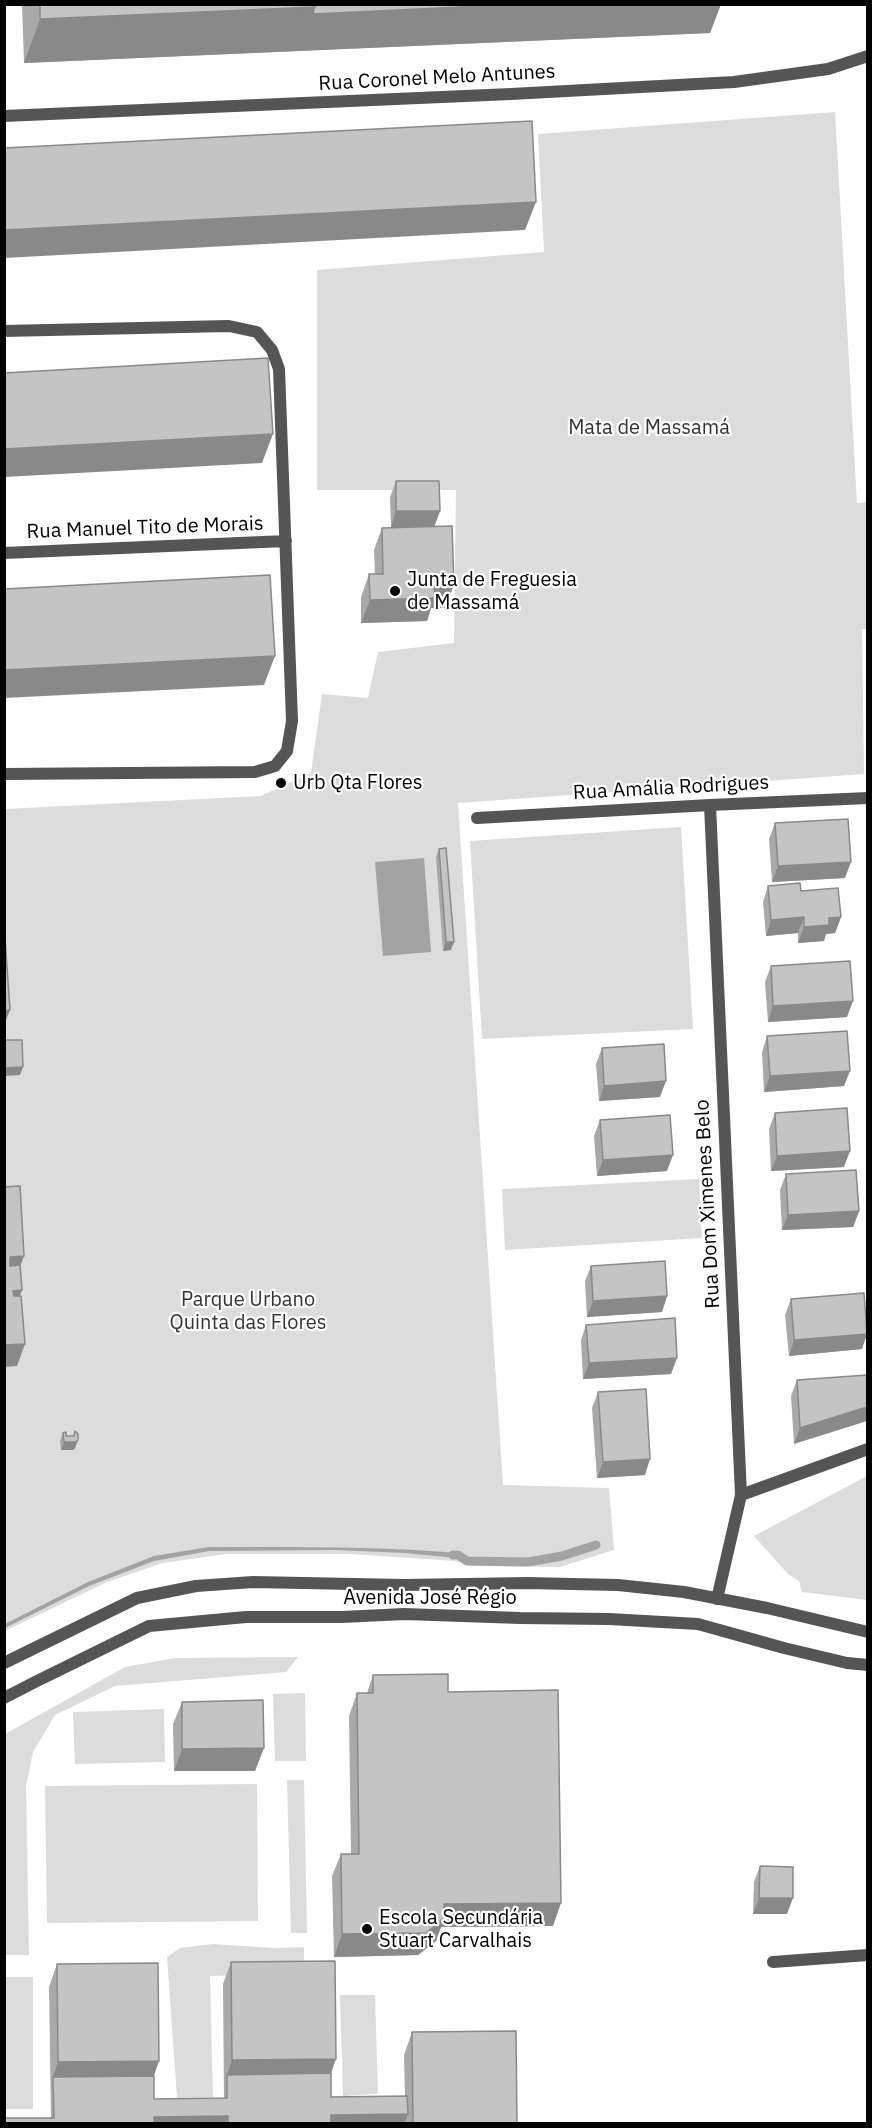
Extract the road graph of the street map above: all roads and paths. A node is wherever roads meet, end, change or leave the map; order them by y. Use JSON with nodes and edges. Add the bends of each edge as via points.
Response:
{"nodes":[{"id":1,"x":867,"y":56,"type":"edge"},
{"id":2,"x":4,"y":116,"type":"edge"},
{"id":3,"x":4,"y":332,"type":"edge"},
{"id":4,"x":286,"y":541,"type":"junction"},
{"id":5,"x":4,"y":553,"type":"edge"},
{"id":6,"x":4,"y":774,"type":"edge"},
{"id":7,"x":867,"y":798,"type":"edge"},
{"id":8,"x":710,"y":805,"type":"junction"},
{"id":9,"x":477,"y":818,"type":"dead end"},
{"id":10,"x":867,"y":1449,"type":"edge"},
{"id":11,"x":741,"y":1495,"type":"junction"},
{"id":12,"x":717,"y":1599,"type":"junction"},
{"id":13,"x":867,"y":1632,"type":"edge"},
{"id":14,"x":4,"y":1663,"type":"edge"},
{"id":15,"x":867,"y":1665,"type":"edge"},
{"id":16,"x":4,"y":1698,"type":"edge"},
{"id":17,"x":867,"y":1955,"type":"edge"},
{"id":18,"x":772,"y":1962,"type":"dead end"}],
"edges":[{"from":1,"to":2,"type":"street","name":"Rua Coronel Melo Antunes","via":[[828,69],[734,82]]},
{"from":3,"to":4,"type":"street","name":"Rua Manuel Tito de Morais","via":[[229,326],[257,332],[272,350],[279,369]]},
{"from":4,"to":5,"type":"street","name":"Rua Manuel Tito de Morais"},
{"from":4,"to":6,"type":"street","via":[[292,721],[287,751],[275,766],[255,772]]},
{"from":7,"to":8,"type":"street","name":"Rua Amália Rodrigues"},
{"from":8,"to":9,"type":"street","name":"Rua Amália Rodrigues"},
{"from":8,"to":11,"type":"street","name":"Rua Dom Ximenes Belo"},
{"from":10,"to":11,"type":"street"},
{"from":11,"to":12,"type":"street","name":"Rua Dom Ximenes Belo"},
{"from":12,"to":13,"type":"street","name":"Avenida José Régio"},
{"from":12,"to":14,"type":"street","name":"Avenida José Régio","via":[[618,1585],[253,1582],[196,1586],[137,1598]]},
{"from":15,"to":16,"type":"street","name":"Avenida José Régio","via":[[698,1624],[404,1614],[246,1617],[149,1626]]},
{"from":17,"to":18,"type":"street"}]}
